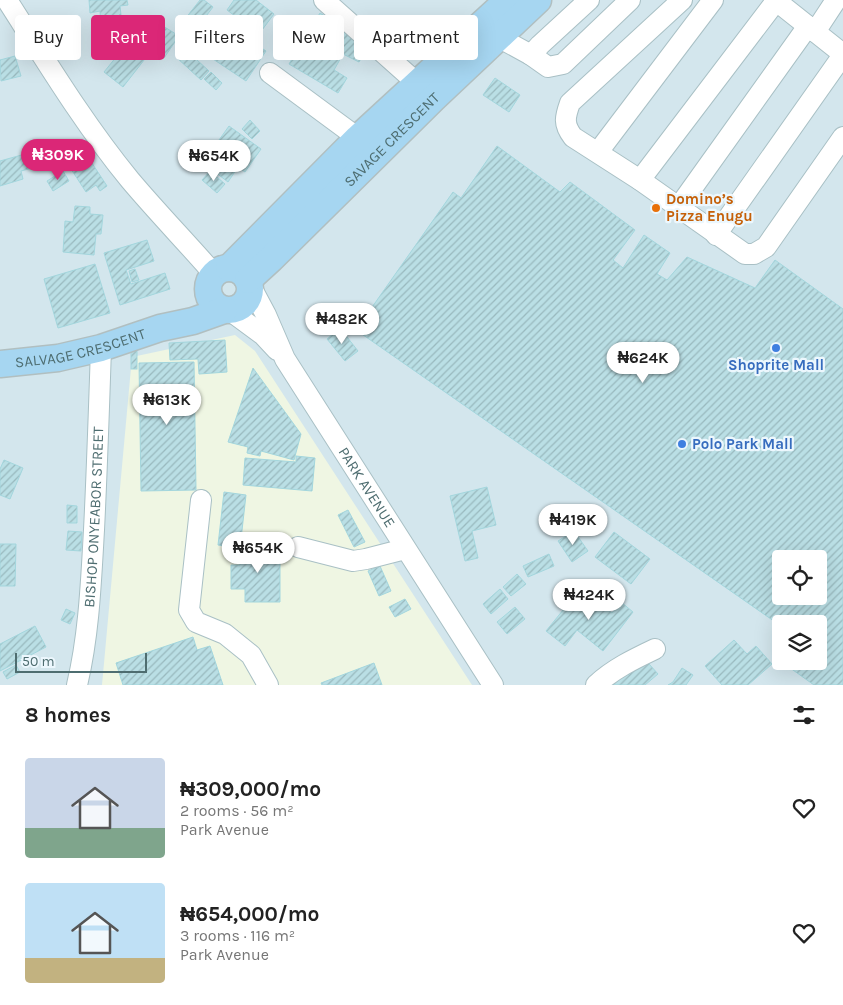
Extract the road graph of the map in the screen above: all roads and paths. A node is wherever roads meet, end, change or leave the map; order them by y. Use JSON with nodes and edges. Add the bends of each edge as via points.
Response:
{"nodes":[{"id":1,"x":7,"y":0,"type":"edge"},
{"id":2,"x":324,"y":0,"type":"edge"},
{"id":3,"x":508,"y":0,"type":"edge"},
{"id":4,"x":538,"y":0,"type":"edge"},
{"id":5,"x":589,"y":0,"type":"edge"},
{"id":6,"x":630,"y":0,"type":"edge"},
{"id":7,"x":682,"y":0,"type":"edge"},
{"id":8,"x":713,"y":0,"type":"edge"},
{"id":9,"x":775,"y":0,"type":"edge"},
{"id":10,"x":836,"y":0,"type":"edge"},
{"id":11,"x":811,"y":29,"type":"junction"},
{"id":12,"x":498,"y":38,"type":"junction"},
{"id":13,"x":843,"y":54,"type":"edge"},
{"id":14,"x":531,"y":56,"type":"junction"},
{"id":15,"x":270,"y":73,"type":"dead end"},
{"id":16,"x":417,"y":83,"type":"junction"},
{"id":17,"x":843,"y":137,"type":"edge"},
{"id":18,"x":358,"y":138,"type":"junction"},
{"id":19,"x":598,"y":152,"type":"junction"},
{"id":20,"x":640,"y":180,"type":"junction"},
{"id":21,"x":678,"y":208,"type":"junction"},
{"id":22,"x":305,"y":209,"type":"junction"},
{"id":23,"x":716,"y":235,"type":"junction"},
{"id":24,"x":230,"y":279,"type":"junction"},
{"id":25,"x":226,"y":310,"type":"junction"},
{"id":26,"x":160,"y":328,"type":"junction"},
{"id":27,"x":100,"y":348,"type":"junction"},
{"id":28,"x":285,"y":359,"type":"junction"},
{"id":29,"x":0,"y":364,"type":"edge"},
{"id":30,"x":201,"y":500,"type":"dead end"},
{"id":31,"x":298,"y":547,"type":"dead end"},
{"id":32,"x":405,"y":549,"type":"junction"},
{"id":33,"x":655,"y":649,"type":"dead end"},
{"id":34,"x":77,"y":685,"type":"edge"},
{"id":35,"x":268,"y":685,"type":"edge"},
{"id":36,"x":493,"y":685,"type":"edge"},
{"id":37,"x":596,"y":685,"type":"edge"}],
"edges":[{"from":1,"to":24,"type":"street","name":"PARK AVENUE","via":[[80,112],[131,181]]},
{"from":2,"to":16,"type":"street"},
{"from":3,"to":16,"type":"main road","name":"SAVAGE CRESCENT"},
{"from":4,"to":12,"type":"main road","name":"SAVAGE CRESCENT"},
{"from":5,"to":14,"type":"street"},
{"from":6,"to":14,"type":"street","via":[[563,64],[548,67]]},
{"from":7,"to":19,"type":"street","via":[[570,103],[564,118],[566,128],[572,137]]},
{"from":8,"to":19,"type":"street"},
{"from":9,"to":11,"type":"street"},
{"from":9,"to":20,"type":"street"},
{"from":10,"to":11,"type":"street"},
{"from":11,"to":13,"type":"street"},
{"from":11,"to":21,"type":"street"},
{"from":12,"to":14,"type":"street"},
{"from":12,"to":22,"type":"main road","name":"SAVAGE CRESCENT"},
{"from":13,"to":23,"type":"street"},
{"from":15,"to":18,"type":"street"},
{"from":16,"to":18,"type":"main road","name":"SAVAGE CRESCENT"},
{"from":17,"to":23,"type":"street","via":[[766,247],[754,254],[745,254]]},
{"from":18,"to":22,"type":"main road","name":"SAVAGE CRESCENT"},
{"from":19,"to":20,"type":"street"},
{"from":20,"to":21,"type":"street"},
{"from":21,"to":23,"type":"street"},
{"from":22,"to":24,"type":"main road","name":"SAVAGE CRESCENT"},
{"from":24,"to":25,"type":"main road","via":[[211,300]]},
{"from":24,"to":25,"type":"main road","name":"SALVAGE CRESCENT","via":[[250,292],[240,308]]},
{"from":24,"to":26,"type":"main road","name":"SAVAGE CRESCENT"},
{"from":24,"to":28,"type":"street","name":"PARK AVENUE","via":[[266,316]]},
{"from":25,"to":26,"type":"main road","name":"SALVAGE CRESCENT"},
{"from":25,"to":28,"type":"street","via":[[263,336]]},
{"from":26,"to":27,"type":"main road","name":"SALVAGE CRESCENT"},
{"from":27,"to":29,"type":"main road","name":"SALVAGE CRESCENT","via":[[58,358]]},
{"from":27,"to":34,"type":"street","name":"BISHOP ONYEABOR STREET","via":[[93,558],[84,655]]},
{"from":28,"to":32,"type":"street","name":"PARK AVENUE"},
{"from":30,"to":35,"type":"street","via":[[190,610],[196,622],[225,634],[252,655]]},
{"from":31,"to":32,"type":"street","via":[[353,561]]},
{"from":32,"to":36,"type":"street","name":"PARK AVENUE"},
{"from":33,"to":37,"type":"street","via":[[623,665]]}]}
